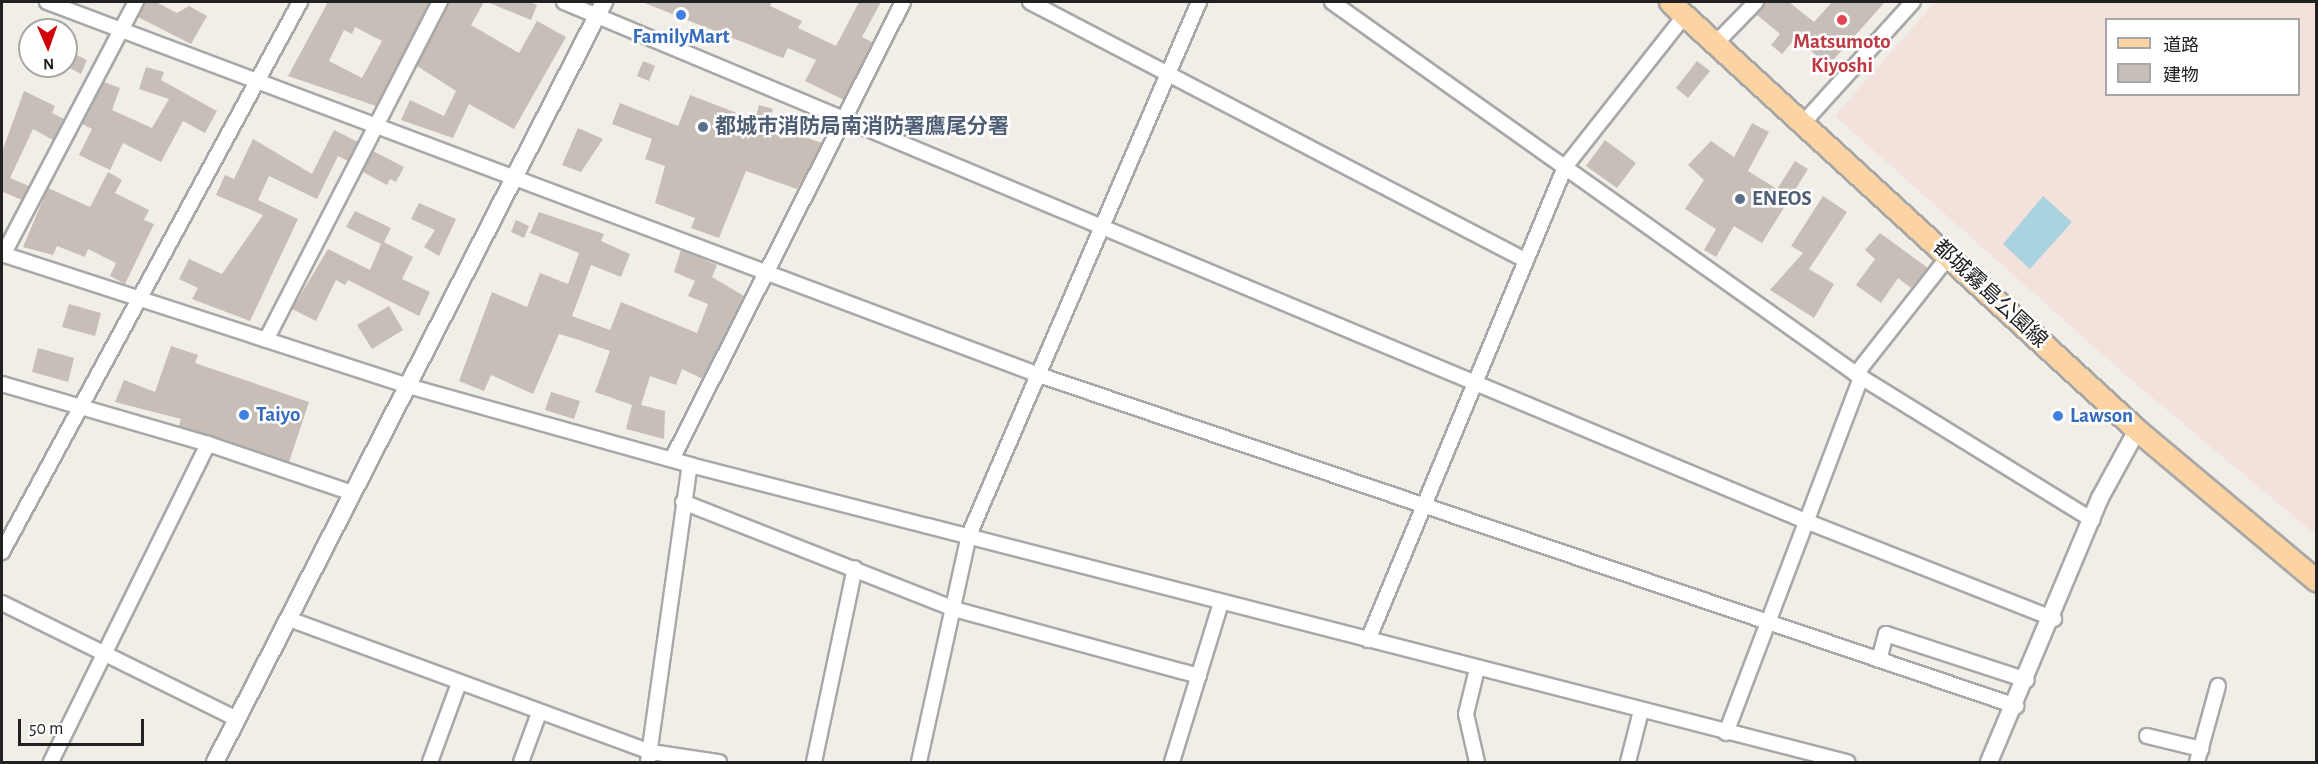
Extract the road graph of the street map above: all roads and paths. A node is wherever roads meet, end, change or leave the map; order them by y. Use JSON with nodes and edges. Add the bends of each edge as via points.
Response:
{"nodes":[{"id":1,"x":47,"y":2,"type":"edge"},
{"id":2,"x":136,"y":2,"type":"edge"},
{"id":3,"x":300,"y":2,"type":"edge"},
{"id":4,"x":440,"y":2,"type":"edge"},
{"id":5,"x":564,"y":2,"type":"edge"},
{"id":6,"x":903,"y":2,"type":"edge"},
{"id":7,"x":1030,"y":2,"type":"edge"},
{"id":8,"x":1199,"y":2,"type":"edge"},
{"id":9,"x":1332,"y":2,"type":"edge"},
{"id":10,"x":1756,"y":2,"type":"edge"},
{"id":11,"x":1905,"y":4,"type":"edge"},
{"id":12,"x":601,"y":8,"type":"edge"},
{"id":13,"x":1677,"y":8,"type":"edge"},
{"id":14,"x":121,"y":30,"type":"junction"},
{"id":15,"x":1717,"y":42,"type":"junction"},
{"id":16,"x":1170,"y":74,"type":"junction"},
{"id":17,"x":257,"y":82,"type":"junction"},
{"id":18,"x":843,"y":119,"type":"junction"},
{"id":19,"x":1804,"y":122,"type":"junction"},
{"id":20,"x":376,"y":123,"type":"junction"},
{"id":21,"x":1565,"y":167,"type":"junction"},
{"id":22,"x":514,"y":176,"type":"junction"},
{"id":23,"x":1103,"y":228,"type":"junction"},
{"id":24,"x":2,"y":254,"type":"edge"},
{"id":25,"x":1949,"y":256,"type":"junction"},
{"id":26,"x":1525,"y":260,"type":"junction"},
{"id":27,"x":766,"y":273,"type":"junction"},
{"id":28,"x":138,"y":302,"type":"junction"},
{"id":29,"x":266,"y":340,"type":"junction"},
{"id":30,"x":1039,"y":375,"type":"junction"},
{"id":31,"x":1858,"y":376,"type":"junction"},
{"id":32,"x":1475,"y":379,"type":"junction"},
{"id":33,"x":2,"y":384,"type":"edge"},
{"id":34,"x":408,"y":386,"type":"junction"},
{"id":35,"x":83,"y":405,"type":"junction"},
{"id":36,"x":2138,"y":430,"type":"junction"},
{"id":37,"x":208,"y":444,"type":"junction"},
{"id":38,"x":672,"y":459,"type":"junction"},
{"id":39,"x":690,"y":465,"type":"junction"},
{"id":40,"x":352,"y":493,"type":"junction"},
{"id":41,"x":683,"y":502,"type":"junction"},
{"id":42,"x":1425,"y":504,"type":"junction"},
{"id":43,"x":1803,"y":520,"type":"junction"},
{"id":44,"x":2092,"y":520,"type":"junction"},
{"id":45,"x":969,"y":535,"type":"junction"},
{"id":46,"x":2,"y":552,"type":"edge"},
{"id":47,"x":855,"y":568,"type":"junction"},
{"id":48,"x":2316,"y":580,"type":"edge"},
{"id":49,"x":2,"y":603,"type":"edge"},
{"id":50,"x":1221,"y":603,"type":"junction"},
{"id":51,"x":954,"y":609,"type":"junction"},
{"id":52,"x":2054,"y":619,"type":"junction"},
{"id":53,"x":289,"y":620,"type":"junction"},
{"id":54,"x":1765,"y":623,"type":"junction"},
{"id":55,"x":1368,"y":640,"type":"junction"},
{"id":56,"x":105,"y":653,"type":"junction"},
{"id":57,"x":1879,"y":660,"type":"junction"},
{"id":58,"x":1477,"y":669,"type":"junction"},
{"id":59,"x":1199,"y":676,"type":"junction"},
{"id":60,"x":2027,"y":680,"type":"junction"},
{"id":61,"x":459,"y":683,"type":"junction"},
{"id":62,"x":2218,"y":686,"type":"dead end"},
{"id":63,"x":2016,"y":706,"type":"junction"},
{"id":64,"x":1641,"y":711,"type":"junction"},
{"id":65,"x":539,"y":713,"type":"junction"},
{"id":66,"x":237,"y":719,"type":"junction"},
{"id":67,"x":1726,"y":734,"type":"junction"},
{"id":68,"x":2147,"y":736,"type":"dead end"},
{"id":69,"x":2199,"y":756,"type":"edge"},
{"id":70,"x":650,"y":757,"type":"edge"},
{"id":71,"x":51,"y":762,"type":"edge"},
{"id":72,"x":214,"y":762,"type":"edge"},
{"id":73,"x":430,"y":762,"type":"edge"},
{"id":74,"x":522,"y":762,"type":"edge"},
{"id":75,"x":719,"y":762,"type":"edge"},
{"id":76,"x":814,"y":762,"type":"edge"},
{"id":77,"x":920,"y":762,"type":"edge"},
{"id":78,"x":1172,"y":762,"type":"edge"},
{"id":79,"x":1477,"y":762,"type":"edge"},
{"id":80,"x":1628,"y":762,"type":"edge"},
{"id":81,"x":1847,"y":762,"type":"edge"},
{"id":82,"x":1989,"y":762,"type":"edge"}],
"edges":[{"from":1,"to":14,"type":"street"},
{"from":2,"to":14,"type":"street"},
{"from":3,"to":17,"type":"street"},
{"from":4,"to":20,"type":"street"},
{"from":5,"to":12,"type":"street"},
{"from":6,"to":18,"type":"street"},
{"from":7,"to":16,"type":"street"},
{"from":8,"to":16,"type":"street"},
{"from":9,"to":21,"type":"street"},
{"from":10,"to":15,"type":"street"},
{"from":11,"to":19,"type":"street"},
{"from":12,"to":18,"type":"street"},
{"from":12,"to":22,"type":"street"},
{"from":13,"to":15,"type":"main road","name":"都城霧島公園線"},
{"from":13,"to":21,"type":"street"},
{"from":14,"to":17,"type":"street"},
{"from":14,"to":24,"type":"street"},
{"from":15,"to":19,"type":"main road","name":"都城霧島公園線"},
{"from":16,"to":23,"type":"street"},
{"from":16,"to":26,"type":"street"},
{"from":17,"to":20,"type":"street"},
{"from":17,"to":28,"type":"street"},
{"from":18,"to":23,"type":"street"},
{"from":18,"to":27,"type":"street"},
{"from":19,"to":25,"type":"main road","name":"都城霧島公園線"},
{"from":20,"to":22,"type":"street"},
{"from":20,"to":29,"type":"street"},
{"from":21,"to":26,"type":"street"},
{"from":21,"to":31,"type":"street"},
{"from":22,"to":27,"type":"street"},
{"from":22,"to":34,"type":"street"},
{"from":23,"to":30,"type":"street"},
{"from":23,"to":32,"type":"street"},
{"from":24,"to":28,"type":"street"},
{"from":25,"to":31,"type":"street"},
{"from":25,"to":36,"type":"main road","name":"都城霧島公園線"},
{"from":26,"to":32,"type":"street"},
{"from":27,"to":30,"type":"street"},
{"from":27,"to":38,"type":"street"},
{"from":28,"to":29,"type":"street"},
{"from":28,"to":35,"type":"street"},
{"from":29,"to":34,"type":"street"},
{"from":30,"to":42,"type":"street"},
{"from":30,"to":45,"type":"street"},
{"from":31,"to":43,"type":"street"},
{"from":31,"to":44,"type":"street"},
{"from":32,"to":42,"type":"street"},
{"from":32,"to":43,"type":"street"},
{"from":33,"to":35,"type":"street"},
{"from":34,"to":38,"type":"street"},
{"from":34,"to":40,"type":"street"},
{"from":35,"to":37,"type":"street"},
{"from":35,"to":46,"type":"street"},
{"from":36,"to":44,"type":"street"},
{"from":36,"to":48,"type":"main road","name":"都城霧島公園線"},
{"from":37,"to":40,"type":"street"},
{"from":37,"to":56,"type":"street"},
{"from":38,"to":39,"type":"street"},
{"from":39,"to":41,"type":"street"},
{"from":39,"to":45,"type":"street"},
{"from":40,"to":53,"type":"street"},
{"from":41,"to":47,"type":"street"},
{"from":41,"to":70,"type":"street"},
{"from":42,"to":54,"type":"street"},
{"from":42,"to":55,"type":"street"},
{"from":43,"to":52,"type":"street"},
{"from":43,"to":54,"type":"street"},
{"from":44,"to":52,"type":"street"},
{"from":45,"to":50,"type":"street"},
{"from":45,"to":51,"type":"street"},
{"from":47,"to":51,"type":"street"},
{"from":47,"to":76,"type":"street"},
{"from":49,"to":56,"type":"street"},
{"from":50,"to":55,"type":"street"},
{"from":50,"to":59,"type":"street"},
{"from":51,"to":59,"type":"street"},
{"from":51,"to":77,"type":"street"},
{"from":52,"to":60,"type":"street"},
{"from":53,"to":61,"type":"street"},
{"from":53,"to":66,"type":"street"},
{"from":54,"to":57,"type":"street"},
{"from":54,"to":67,"type":"street"},
{"from":55,"to":58,"type":"street"},
{"from":56,"to":66,"type":"street"},
{"from":56,"to":71,"type":"street"},
{"from":57,"to":60,"type":"street","via":[[1886,634]]},
{"from":57,"to":63,"type":"street"},
{"from":58,"to":64,"type":"street"},
{"from":58,"to":79,"type":"street","via":[[1466,714]]},
{"from":59,"to":78,"type":"street"},
{"from":60,"to":63,"type":"street"},
{"from":61,"to":65,"type":"street"},
{"from":61,"to":73,"type":"street"},
{"from":62,"to":69,"type":"street"},
{"from":63,"to":82,"type":"street"},
{"from":64,"to":67,"type":"street"},
{"from":64,"to":80,"type":"street"},
{"from":65,"to":70,"type":"street"},
{"from":65,"to":74,"type":"street"},
{"from":66,"to":72,"type":"street"},
{"from":67,"to":81,"type":"street"},
{"from":68,"to":69,"type":"street"},
{"from":70,"to":75,"type":"street"}]}
